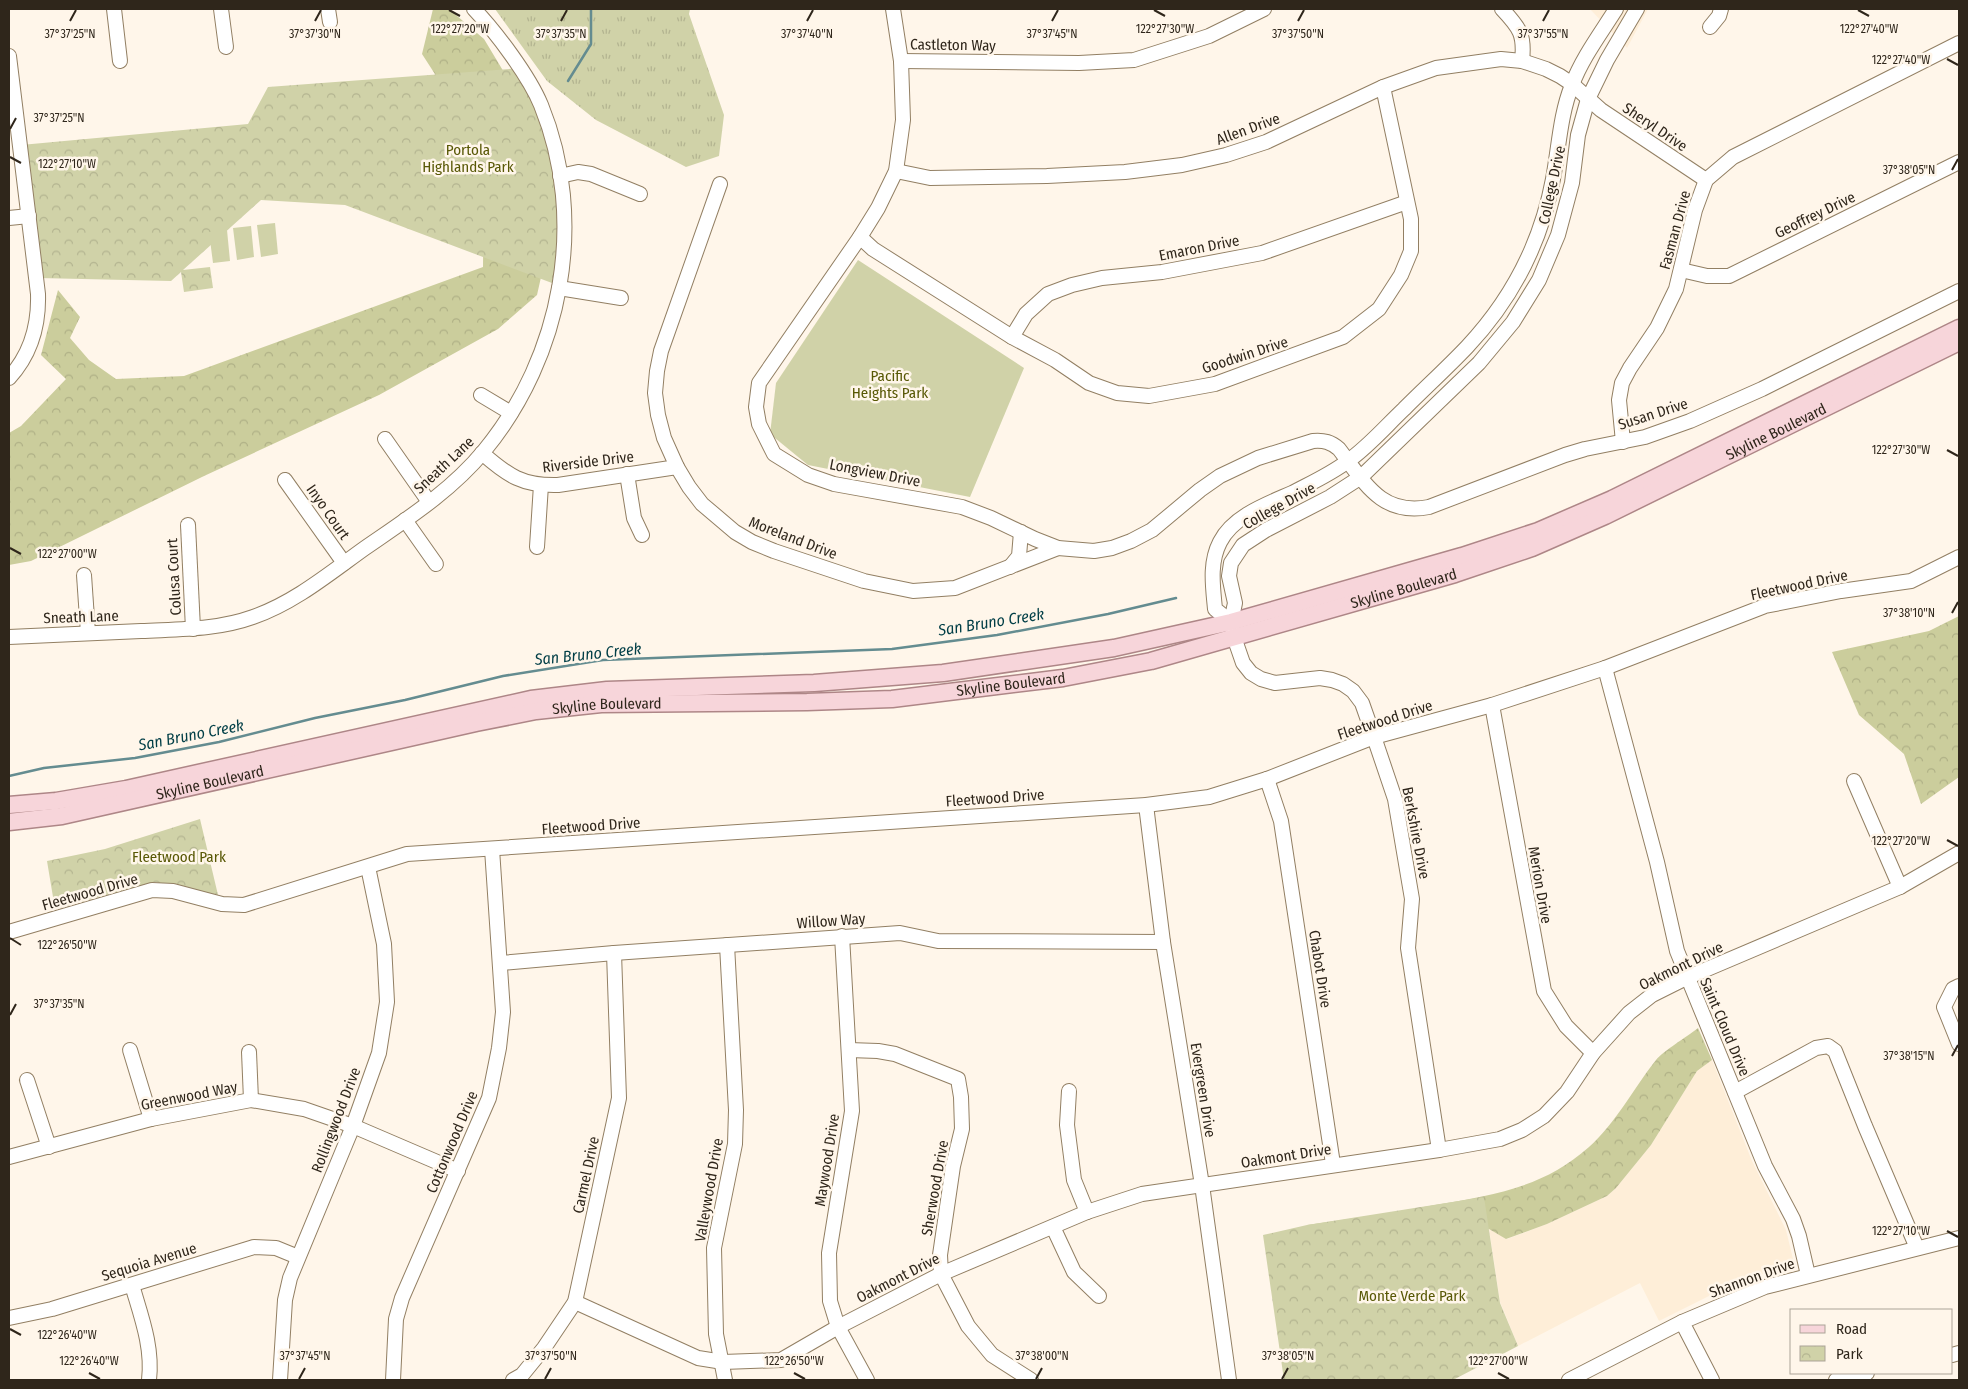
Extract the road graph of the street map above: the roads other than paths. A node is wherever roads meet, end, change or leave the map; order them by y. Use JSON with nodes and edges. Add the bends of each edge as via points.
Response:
{"nodes":[{"id":1,"x":114,"y":9,"type":"edge"},
{"id":2,"x":221,"y":9,"type":"edge"},
{"id":3,"x":474,"y":9,"type":"edge"},
{"id":4,"x":893,"y":9,"type":"edge"},
{"id":5,"x":1264,"y":9,"type":"edge"},
{"id":6,"x":1502,"y":9,"type":"edge"},
{"id":7,"x":1616,"y":9,"type":"edge"},
{"id":8,"x":1638,"y":9,"type":"edge"},
{"id":9,"x":1722,"y":9,"type":"edge"},
{"id":10,"x":1710,"y":28,"type":"dead end"},
{"id":11,"x":1959,"y":43,"type":"edge"},
{"id":12,"x":226,"y":47,"type":"dead end"},
{"id":13,"x":9,"y":56,"type":"edge"},
{"id":14,"x":120,"y":61,"type":"dead end"},
{"id":15,"x":902,"y":61,"type":"junction"},
{"id":16,"x":1522,"y":61,"type":"junction"},
{"id":17,"x":1572,"y":84,"type":"junction"},
{"id":18,"x":1383,"y":87,"type":"junction"},
{"id":19,"x":1588,"y":99,"type":"junction"},
{"id":20,"x":12,"y":111,"type":"edge"},
{"id":21,"x":1959,"y":162,"type":"edge"},
{"id":22,"x":896,"y":172,"type":"junction"},
{"id":23,"x":560,"y":176,"type":"junction"},
{"id":24,"x":1706,"y":180,"type":"junction"},
{"id":25,"x":720,"y":184,"type":"dead end"},
{"id":26,"x":640,"y":194,"type":"dead end"},
{"id":27,"x":1407,"y":202,"type":"junction"},
{"id":28,"x":29,"y":216,"type":"junction"},
{"id":29,"x":9,"y":218,"type":"edge"},
{"id":30,"x":860,"y":237,"type":"junction"},
{"id":31,"x":1681,"y":270,"type":"junction"},
{"id":32,"x":559,"y":288,"type":"junction"},
{"id":33,"x":1959,"y":291,"type":"edge"},
{"id":34,"x":621,"y":298,"type":"dead end"},
{"id":35,"x":1959,"y":328,"type":"edge"},
{"id":36,"x":1012,"y":337,"type":"junction"},
{"id":37,"x":1959,"y":342,"type":"edge"},
{"id":38,"x":9,"y":378,"type":"edge"},
{"id":39,"x":481,"y":395,"type":"dead end"},
{"id":40,"x":511,"y":413,"type":"junction"},
{"id":41,"x":385,"y":439,"type":"dead end"},
{"id":42,"x":1623,"y":442,"type":"junction"},
{"id":43,"x":482,"y":453,"type":"junction"},
{"id":44,"x":677,"y":466,"type":"junction"},
{"id":45,"x":1355,"y":469,"type":"junction"},
{"id":46,"x":627,"y":474,"type":"junction"},
{"id":47,"x":285,"y":480,"type":"dead end"},
{"id":48,"x":541,"y":485,"type":"junction"},
{"id":49,"x":429,"y":502,"type":"junction"},
{"id":50,"x":405,"y":520,"type":"junction"},
{"id":51,"x":188,"y":525,"type":"dead end"},
{"id":52,"x":1021,"y":532,"type":"junction"},
{"id":53,"x":642,"y":536,"type":"dead end"},
{"id":54,"x":537,"y":547,"type":"dead end"},
{"id":55,"x":1058,"y":548,"type":"junction"},
{"id":56,"x":1959,"y":557,"type":"edge"},
{"id":57,"x":344,"y":563,"type":"junction"},
{"id":58,"x":436,"y":564,"type":"dead end"},
{"id":59,"x":1010,"y":567,"type":"junction"},
{"id":60,"x":84,"y":575,"type":"dead end"},
{"id":61,"x":193,"y":628,"type":"junction"},
{"id":62,"x":1232,"y":629,"type":"junction"},
{"id":63,"x":88,"y":633,"type":"junction"},
{"id":64,"x":9,"y":637,"type":"edge"},
{"id":65,"x":1605,"y":668,"type":"junction"},
{"id":66,"x":1492,"y":705,"type":"junction"},
{"id":67,"x":1374,"y":737,"type":"junction"},
{"id":68,"x":1267,"y":779,"type":"junction"},
{"id":69,"x":1854,"y":781,"type":"dead end"},
{"id":70,"x":1146,"y":804,"type":"junction"},
{"id":71,"x":9,"y":805,"type":"edge"},
{"id":72,"x":9,"y":822,"type":"edge"},
{"id":73,"x":492,"y":849,"type":"junction"},
{"id":74,"x":1959,"y":853,"type":"edge"},
{"id":75,"x":368,"y":867,"type":"junction"},
{"id":76,"x":1900,"y":887,"type":"junction"},
{"id":77,"x":9,"y":932,"type":"edge"},
{"id":78,"x":842,"y":936,"type":"junction"},
{"id":79,"x":1163,"y":942,"type":"junction"},
{"id":80,"x":727,"y":945,"type":"junction"},
{"id":81,"x":614,"y":953,"type":"junction"},
{"id":82,"x":500,"y":963,"type":"junction"},
{"id":83,"x":1686,"y":978,"type":"junction"},
{"id":84,"x":1959,"y":986,"type":"edge"},
{"id":85,"x":1959,"y":1044,"type":"edge"},
{"id":86,"x":130,"y":1050,"type":"dead end"},
{"id":87,"x":849,"y":1050,"type":"junction"},
{"id":88,"x":249,"y":1052,"type":"dead end"},
{"id":89,"x":1593,"y":1053,"type":"junction"},
{"id":90,"x":27,"y":1080,"type":"dead end"},
{"id":91,"x":1069,"y":1091,"type":"dead end"},
{"id":92,"x":1735,"y":1092,"type":"junction"},
{"id":93,"x":251,"y":1100,"type":"junction"},
{"id":94,"x":151,"y":1119,"type":"junction"},
{"id":95,"x":353,"y":1126,"type":"junction"},
{"id":96,"x":49,"y":1147,"type":"junction"},
{"id":97,"x":1439,"y":1150,"type":"junction"},
{"id":98,"x":9,"y":1157,"type":"edge"},
{"id":99,"x":1333,"y":1164,"type":"junction"},
{"id":100,"x":458,"y":1171,"type":"junction"},
{"id":101,"x":1202,"y":1185,"type":"junction"},
{"id":102,"x":1087,"y":1212,"type":"junction"},
{"id":103,"x":1053,"y":1227,"type":"junction"},
{"id":104,"x":1959,"y":1238,"type":"edge"},
{"id":105,"x":1917,"y":1248,"type":"junction"},
{"id":106,"x":298,"y":1257,"type":"junction"},
{"id":107,"x":941,"y":1274,"type":"junction"},
{"id":108,"x":1808,"y":1275,"type":"junction"},
{"id":109,"x":132,"y":1285,"type":"junction"},
{"id":110,"x":1099,"y":1296,"type":"dead end"},
{"id":111,"x":575,"y":1302,"type":"junction"},
{"id":112,"x":9,"y":1318,"type":"edge"},
{"id":113,"x":1682,"y":1322,"type":"junction"},
{"id":114,"x":838,"y":1327,"type":"junction"},
{"id":115,"x":723,"y":1362,"type":"junction"},
{"id":116,"x":1863,"y":1374,"type":"edge"},
{"id":117,"x":149,"y":1380,"type":"edge"},
{"id":118,"x":280,"y":1380,"type":"edge"},
{"id":119,"x":393,"y":1380,"type":"edge"},
{"id":120,"x":513,"y":1380,"type":"edge"},
{"id":121,"x":726,"y":1380,"type":"edge"},
{"id":122,"x":867,"y":1380,"type":"edge"},
{"id":123,"x":1031,"y":1380,"type":"edge"},
{"id":124,"x":1229,"y":1380,"type":"edge"},
{"id":125,"x":1569,"y":1380,"type":"edge"},
{"id":126,"x":1712,"y":1380,"type":"edge"},
{"id":127,"x":1836,"y":1380,"type":"edge"}],
"edges":[{"from":1,"to":14,"type":"street"},
{"from":2,"to":12,"type":"street"},
{"from":3,"to":23,"type":"street","name":"Sneath Lane","via":[[530,83],[540,102]]},
{"from":4,"to":15,"type":"street","name":"Longview Drive"},
{"from":5,"to":15,"type":"street","name":"Castleton Way","via":[[1209,36],[1134,60],[1079,63]]},
{"from":6,"to":16,"type":"street","via":[[1515,22],[1524,42]]},
{"from":7,"to":17,"type":"street","name":"College Drive"},
{"from":8,"to":19,"type":"street","name":"College Drive"},
{"from":9,"to":10,"type":"street"},
{"from":11,"to":24,"type":"street","name":"Fasman Drive","via":[[1733,157]]},
{"from":13,"to":20,"type":"street"},
{"from":15,"to":22,"type":"street","name":"Longview Drive","via":[[903,120]]},
{"from":16,"to":17,"type":"street","name":"Allen Drive","via":[[1546,69]]},
{"from":16,"to":18,"type":"street","name":"Allen Drive","via":[[1501,59],[1436,68]]},
{"from":17,"to":19,"type":"street","name":"Allen Drive"},
{"from":17,"to":45,"type":"street","name":"College Drive","via":[[1543,219],[1532,250],[1511,291],[1466,347],[1365,447]]},
{"from":18,"to":22,"type":"street","name":"Allen Drive","via":[[1266,142],[1182,165],[1037,177],[930,178]]},
{"from":18,"to":27,"type":"street","name":"Goodwin Drive"},
{"from":19,"to":24,"type":"street","name":"Sheryl Drive"},
{"from":19,"to":45,"type":"street","name":"College Drive","via":[[1578,135],[1566,210],[1549,258],[1528,300],[1479,363]]},
{"from":20,"to":28,"type":"street"},
{"from":21,"to":31,"type":"street","name":"Geoffrey Drive","via":[[1729,276],[1706,276]]},
{"from":22,"to":30,"type":"street","name":"Longview Drive"},
{"from":23,"to":26,"type":"street","via":[[578,172],[591,174]]},
{"from":23,"to":32,"type":"street","name":"Sneath Lane","via":[[564,234]]},
{"from":24,"to":31,"type":"street","name":"Fasman Drive","via":[[1695,210]]},
{"from":25,"to":44,"type":"street","name":"Moreland Drive","via":[[661,351],[657,371],[658,415]]},
{"from":27,"to":36,"type":"street","name":"Emaron Drive","via":[[1262,253],[1072,285],[1048,294],[1026,314]]},
{"from":27,"to":36,"type":"street","name":"Goodwin Drive","via":[[1411,219],[1411,251],[1401,275],[1379,309],[1343,337],[1215,384],[1149,396],[1117,392],[1089,383]]},
{"from":28,"to":29,"type":"street"},
{"from":28,"to":38,"type":"street","via":[[38,314],[35,334],[26,354]]},
{"from":30,"to":36,"type":"street","name":"Goodwin Drive","via":[[873,249]]},
{"from":30,"to":52,"type":"street","name":"Longview Drive","via":[[760,383],[756,407],[758,424],[774,454],[808,475],[834,484],[960,507]]},
{"from":31,"to":42,"type":"street","name":"Fasman Drive","via":[[1664,316],[1622,383],[1618,400]]},
{"from":32,"to":34,"type":"street"},
{"from":32,"to":40,"type":"street","name":"Sneath Lane","via":[[538,363]]},
{"from":33,"to":42,"type":"street","name":"Susan Drive","via":[[1742,398],[1674,427]]},
{"from":35,"to":62,"type":"main road","name":"Skyline Boulevard","via":[[1569,519]]},
{"from":37,"to":62,"type":"main road","name":"Skyline Boulevard","via":[[1555,539],[1456,574]]},
{"from":39,"to":40,"type":"street"},
{"from":40,"to":43,"type":"street","name":"Sneath Lane"},
{"from":41,"to":49,"type":"street"},
{"from":42,"to":45,"type":"street","name":"Susan Drive","via":[[1585,449],[1414,510],[1387,503],[1376,495]]},
{"from":43,"to":48,"type":"street","name":"Riverside Drive","via":[[512,477]]},
{"from":43,"to":49,"type":"street","name":"Sneath Lane","via":[[466,472]]},
{"from":44,"to":46,"type":"street","name":"Riverside Drive"},
{"from":44,"to":59,"type":"street","name":"Moreland Drive","via":[[702,504],[735,532],[774,551],[864,581],[913,591],[955,588]]},
{"from":45,"to":55,"type":"street","name":"Longview Drive","via":[[1332,443],[1322,440],[1277,451],[1220,476],[1152,530],[1131,541],[1094,551]]},
{"from":45,"to":62,"type":"street","name":"College Drive","via":[[1330,497],[1243,545],[1231,563],[1229,576],[1235,603]]},
{"from":45,"to":62,"type":"street","name":"College Drive","via":[[1317,480],[1256,510],[1239,520],[1220,541],[1212,573],[1215,609]]},
{"from":46,"to":48,"type":"street","name":"Riverside Drive"},
{"from":46,"to":53,"type":"street","via":[[634,518]]},
{"from":47,"to":57,"type":"street","name":"Inyo Court"},
{"from":48,"to":54,"type":"street"},
{"from":49,"to":50,"type":"street","name":"Sneath Lane"},
{"from":50,"to":57,"type":"street","name":"Sneath Lane"},
{"from":50,"to":58,"type":"street"},
{"from":51,"to":61,"type":"street","name":"Colusa Court"},
{"from":52,"to":55,"type":"street","name":"Longview Drive"},
{"from":52,"to":59,"type":"street","via":[[1019,556]]},
{"from":55,"to":59,"type":"street","name":"Moreland Drive"},
{"from":56,"to":65,"type":"street","name":"Fleetwood Drive","via":[[1911,581],[1765,606]]},
{"from":57,"to":61,"type":"street","name":"Sneath Lane","via":[[274,609],[234,623]]},
{"from":60,"to":63,"type":"street"},
{"from":61,"to":63,"type":"street","name":"Sneath Lane"},
{"from":62,"to":67,"type":"street","name":"Berkshire Drive","via":[[1243,663],[1251,673],[1275,683],[1320,678],[1343,684],[1362,704]]},
{"from":62,"to":71,"type":"main road","name":"Skyline Boulevard","via":[[943,673],[814,683],[607,690],[531,699],[121,790],[56,802]]},
{"from":62,"to":72,"type":"main road","name":"Skyline Boulevard","via":[[1150,661],[1050,680],[929,696],[845,701],[601,704],[536,711],[75,814]]},
{"from":63,"to":64,"type":"street","name":"Sneath Lane"},
{"from":65,"to":66,"type":"street","name":"Fleetwood Drive"},
{"from":65,"to":83,"type":"street","name":"Saint Cloud Drive"},
{"from":66,"to":67,"type":"street","name":"Fleetwood Drive"},
{"from":66,"to":89,"type":"street","name":"Merion Drive","via":[[1544,991],[1566,1026]]},
{"from":67,"to":68,"type":"street","name":"Fleetwood Drive"},
{"from":67,"to":97,"type":"street","name":"Berkshire Drive","via":[[1395,798],[1412,899],[1408,948]]},
{"from":68,"to":70,"type":"street","name":"Fleetwood Drive","via":[[1209,797]]},
{"from":68,"to":99,"type":"street","name":"Chabot Drive","via":[[1280,821]]},
{"from":69,"to":76,"type":"street"},
{"from":70,"to":73,"type":"street","name":"Fleetwood Drive"},
{"from":70,"to":79,"type":"street","name":"Evergreen Drive"},
{"from":73,"to":75,"type":"street","name":"Fleetwood Drive","via":[[407,854]]},
{"from":73,"to":82,"type":"street","name":"Cottonwood Drive"},
{"from":74,"to":76,"type":"street","name":"Oakmont Drive"},
{"from":75,"to":77,"type":"street","name":"Fleetwood Drive","via":[[244,905],[222,904],[174,891],[152,890]]},
{"from":75,"to":95,"type":"street","name":"Rollingwood Drive","via":[[384,944],[387,1002],[379,1053]]},
{"from":76,"to":83,"type":"street","name":"Oakmont Drive"},
{"from":78,"to":79,"type":"street","name":"Willow Way","via":[[900,933],[938,941]]},
{"from":78,"to":80,"type":"street","name":"Willow Way"},
{"from":78,"to":87,"type":"street","name":"Maywood Drive"},
{"from":79,"to":101,"type":"street","name":"Evergreen Drive"},
{"from":80,"to":81,"type":"street","name":"Willow Way"},
{"from":80,"to":115,"type":"street","name":"Valleywood Drive","via":[[736,1110],[735,1144],[714,1248],[716,1334]]},
{"from":81,"to":82,"type":"street","name":"Willow Way"},
{"from":81,"to":111,"type":"street","name":"Carmel Drive","via":[[619,1098]]},
{"from":82,"to":100,"type":"street","name":"Cottonwood Drive","via":[[503,1012],[500,1048],[489,1098]]},
{"from":83,"to":89,"type":"street","name":"Oakmont Drive","via":[[1652,995],[1629,1013]]},
{"from":83,"to":92,"type":"street","name":"Saint Cloud Drive"},
{"from":84,"to":85,"type":"street","via":[[1953,989],[1944,1007]]},
{"from":86,"to":94,"type":"street"},
{"from":87,"to":107,"type":"street","name":"Sherwood Drive","via":[[895,1054],[958,1079],[962,1129],[942,1237]]},
{"from":87,"to":114,"type":"street","name":"Maywood Drive","via":[[852,1111],[829,1253],[830,1301]]},
{"from":88,"to":93,"type":"street"},
{"from":89,"to":97,"type":"street","name":"Oakmont Drive","via":[[1567,1092],[1544,1116],[1522,1130],[1500,1139]]},
{"from":90,"to":96,"type":"street"},
{"from":91,"to":102,"type":"street","via":[[1067,1125],[1074,1180]]},
{"from":92,"to":105,"type":"street","via":[[1816,1048],[1828,1046],[1834,1051]]},
{"from":92,"to":108,"type":"street","name":"Saint Cloud Drive","via":[[1765,1166],[1799,1236]]},
{"from":93,"to":94,"type":"street","name":"Greenwood Way"},
{"from":93,"to":95,"type":"street","name":"Greenwood Way","via":[[304,1109]]},
{"from":94,"to":96,"type":"street","name":"Greenwood Way"},
{"from":95,"to":100,"type":"street","name":"Greenwood Way"},
{"from":95,"to":106,"type":"street","name":"Rollingwood Drive"},
{"from":96,"to":98,"type":"street","name":"Greenwood Way"},
{"from":97,"to":99,"type":"street","name":"Oakmont Drive"},
{"from":99,"to":101,"type":"street","name":"Oakmont Drive"},
{"from":100,"to":119,"type":"street","name":"Cottonwood Drive","via":[[402,1298],[396,1319]]},
{"from":101,"to":102,"type":"street","name":"Oakmont Drive","via":[[1142,1194]]},
{"from":101,"to":124,"type":"street","name":"Evergreen Drive"},
{"from":102,"to":103,"type":"street","name":"Oakmont Drive"},
{"from":103,"to":107,"type":"street","name":"Oakmont Drive"},
{"from":103,"to":110,"type":"street","via":[[1074,1272]]},
{"from":104,"to":105,"type":"street","name":"Shannon Drive"},
{"from":105,"to":108,"type":"street","name":"Shannon Drive"},
{"from":106,"to":109,"type":"street","name":"Sequoia Avenue","via":[[276,1248],[254,1247]]},
{"from":106,"to":118,"type":"street","name":"Rollingwood Drive","via":[[285,1300]]},
{"from":107,"to":114,"type":"street","name":"Oakmont Drive"},
{"from":107,"to":123,"type":"street","name":"Sherwood Drive","via":[[968,1326],[992,1355]]},
{"from":108,"to":113,"type":"street","name":"Shannon Drive","via":[[1765,1287]]},
{"from":109,"to":112,"type":"street","name":"Sequoia Avenue"},
{"from":109,"to":117,"type":"street","via":[[148,1342]]},
{"from":111,"to":115,"type":"street","name":"Oakmont Drive","via":[[698,1358]]},
{"from":111,"to":120,"type":"street","name":"Carmel Drive","via":[[544,1348],[522,1375]]},
{"from":113,"to":125,"type":"street","name":"Shannon Drive"},
{"from":113,"to":126,"type":"street"},
{"from":114,"to":115,"type":"street","name":"Oakmont Drive","via":[[781,1360]]},
{"from":114,"to":122,"type":"street","name":"Maywood Drive"},
{"from":115,"to":121,"type":"street","name":"Valleywood Drive"},
{"from":116,"to":127,"type":"street"}]}
